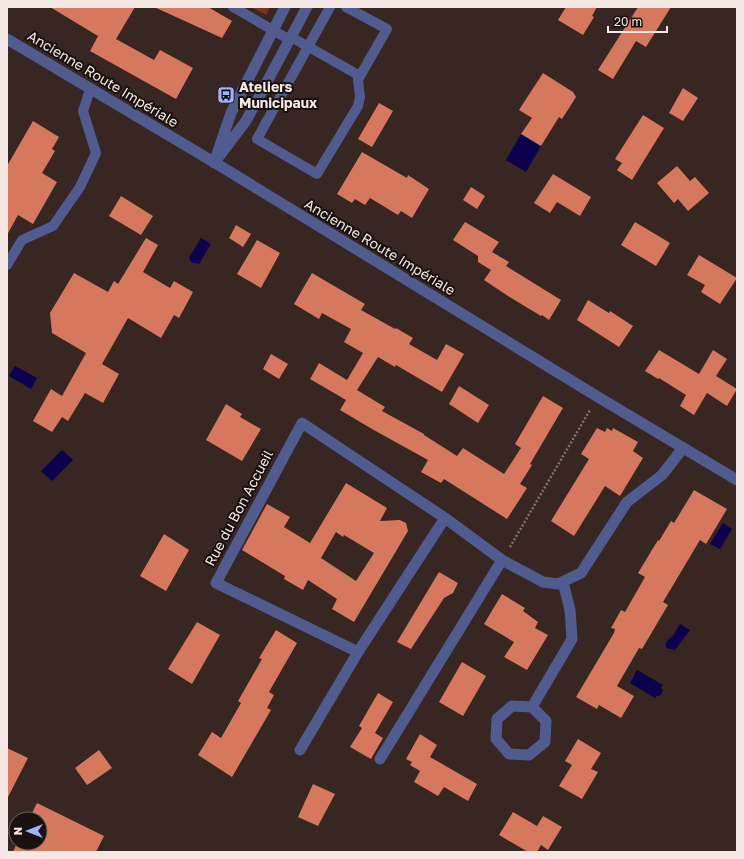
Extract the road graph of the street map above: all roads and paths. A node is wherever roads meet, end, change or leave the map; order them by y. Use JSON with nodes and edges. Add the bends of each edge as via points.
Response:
{"nodes":[{"id":1,"x":233,"y":7,"type":"edge"},
{"id":2,"x":285,"y":7,"type":"edge"},
{"id":3,"x":307,"y":7,"type":"edge"},
{"id":4,"x":330,"y":7,"type":"edge"},
{"id":5,"x":346,"y":7,"type":"edge"},
{"id":6,"x":273,"y":31,"type":"junction"},
{"id":7,"x":290,"y":38,"type":"junction"},
{"id":8,"x":7,"y":39,"type":"edge"},
{"id":9,"x":308,"y":46,"type":"junction"},
{"id":10,"x":360,"y":76,"type":"junction"},
{"id":11,"x":90,"y":90,"type":"junction"},
{"id":12,"x":214,"y":163,"type":"junction"},
{"id":13,"x":7,"y":265,"type":"edge"},
{"id":14,"x":598,"y":397,"type":"junction"},
{"id":15,"x":683,"y":448,"type":"junction"},
{"id":16,"x":737,"y":480,"type":"edge"},
{"id":17,"x":445,"y":518,"type":"junction"},
{"id":18,"x":502,"y":560,"type":"junction"},
{"id":19,"x":563,"y":582,"type":"junction"},
{"id":20,"x":358,"y":652,"type":"junction"},
{"id":21,"x":532,"y":707,"type":"junction"},
{"id":22,"x":300,"y":750,"type":"dead end"},
{"id":23,"x":380,"y":759,"type":"dead end"}],
"edges":[{"from":1,"to":6,"type":"lane"},
{"from":2,"to":6,"type":"street"},
{"from":3,"to":7,"type":"street"},
{"from":4,"to":9,"type":"lane"},
{"from":5,"to":10,"type":"lane","via":[[387,30]]},
{"from":6,"to":7,"type":"lane"},
{"from":6,"to":12,"type":"street","via":[[231,113]]},
{"from":7,"to":9,"type":"lane"},
{"from":7,"to":12,"type":"street","via":[[246,121]]},
{"from":8,"to":11,"type":"street","name":"Ancienne Route Impériale"},
{"from":9,"to":10,"type":"lane"},
{"from":9,"to":10,"type":"lane","via":[[257,139],[317,174],[358,106]]},
{"from":11,"to":12,"type":"street","name":"Ancienne Route Impériale"},
{"from":11,"to":13,"type":"lane","via":[[83,111],[96,153],[80,187],[53,226],[22,240]]},
{"from":12,"to":14,"type":"street","name":"Ancienne Route Impériale"},
{"from":14,"to":15,"type":"street","name":"Ancienne Route Impériale"},
{"from":14,"to":18,"type":"path"},
{"from":15,"to":16,"type":"street","name":"Ancienne Route Impériale"},
{"from":15,"to":19,"type":"street","name":"Rue du Bon Accueil","via":[[662,475],[627,502],[582,573]]},
{"from":17,"to":18,"type":"street","name":"Rue du Bon Accueil"},
{"from":17,"to":20,"type":"street"},
{"from":17,"to":20,"type":"street","name":"Rue du Bon Accueil","via":[[302,423],[216,583]]},
{"from":18,"to":19,"type":"street","name":"Rue du Bon Accueil","via":[[543,582]]},
{"from":18,"to":23,"type":"street"},
{"from":19,"to":21,"type":"street","via":[[570,610],[572,639]]},
{"from":20,"to":22,"type":"street"},
{"from":21,"to":21,"type":"street","via":[[512,706],[497,719],[496,739],[509,754],[530,755],[545,742],[546,721]]}]}
